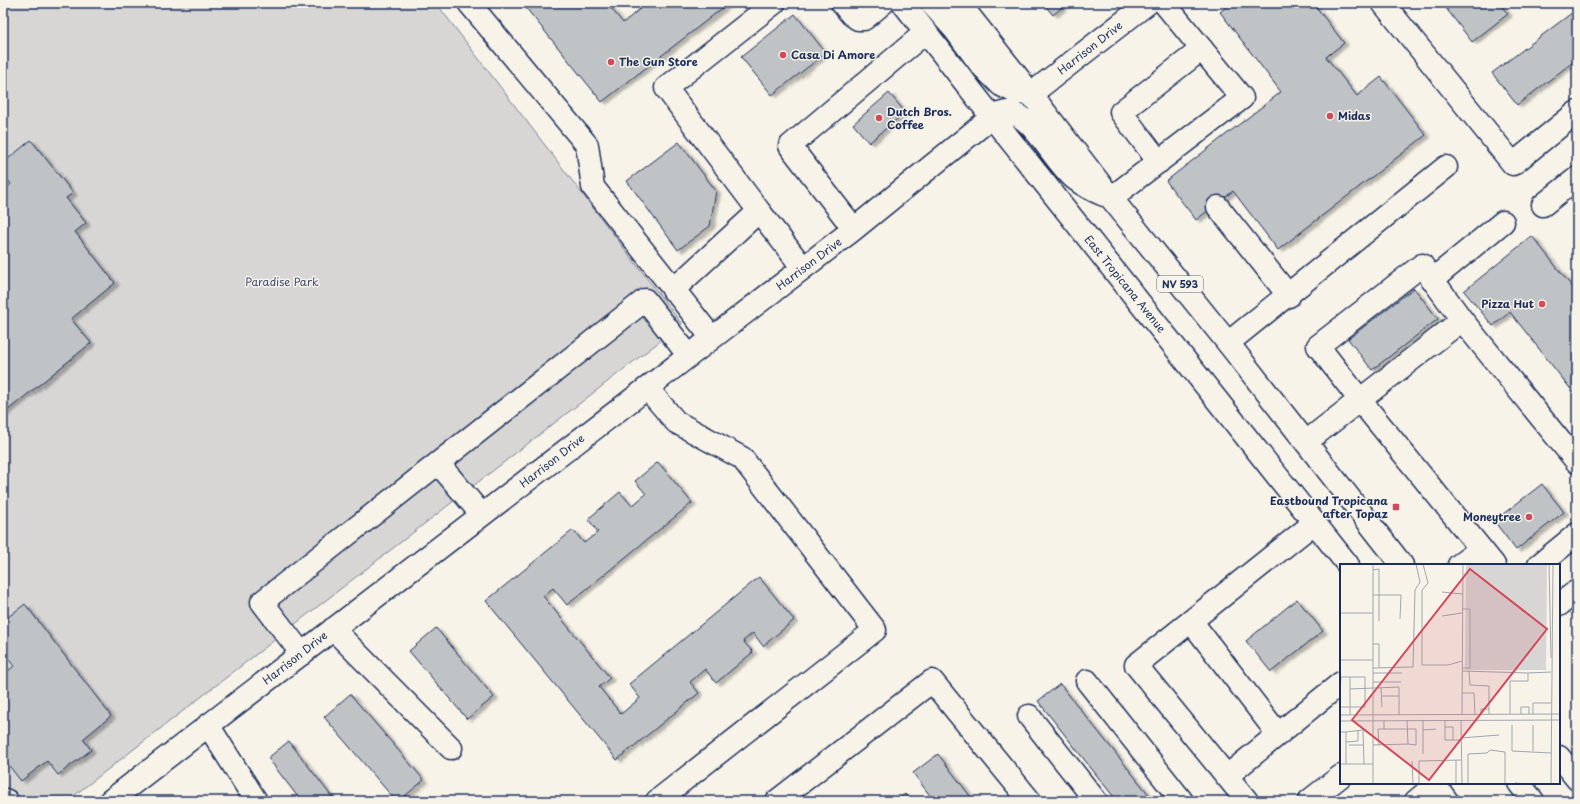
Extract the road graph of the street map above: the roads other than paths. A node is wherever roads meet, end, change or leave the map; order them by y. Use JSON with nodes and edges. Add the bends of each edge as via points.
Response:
{"nodes":[{"id":1,"x":469,"y":3,"type":"edge"},
{"id":2,"x":774,"y":3,"type":"edge"},
{"id":3,"x":842,"y":3,"type":"edge"},
{"id":4,"x":882,"y":3,"type":"edge"},
{"id":5,"x":903,"y":3,"type":"edge"},
{"id":6,"x":931,"y":3,"type":"edge"},
{"id":7,"x":959,"y":3,"type":"edge"},
{"id":8,"x":1383,"y":3,"type":"edge"},
{"id":9,"x":1150,"y":4,"type":"edge"},
{"id":10,"x":926,"y":32,"type":"junction"},
{"id":11,"x":1202,"y":49,"type":"junction"},
{"id":12,"x":1031,"y":94,"type":"junction"},
{"id":13,"x":1577,"y":112,"type":"edge"},
{"id":14,"x":992,"y":117,"type":"junction"},
{"id":15,"x":1160,"y":162,"type":"junction"},
{"id":16,"x":1446,"y":167,"type":"dead end"},
{"id":17,"x":1577,"y":178,"type":"edge"},
{"id":18,"x":1111,"y":198,"type":"junction"},
{"id":19,"x":1543,"y":205,"type":"dead end"},
{"id":20,"x":1218,"y":207,"type":"dead end"},
{"id":21,"x":759,"y":211,"type":"junction"},
{"id":22,"x":1503,"y":222,"type":"dead end"},
{"id":23,"x":854,"y":229,"type":"junction"},
{"id":24,"x":803,"y":268,"type":"junction"},
{"id":25,"x":1432,"y":280,"type":"junction"},
{"id":26,"x":673,"y":290,"type":"junction"},
{"id":27,"x":1289,"y":296,"type":"junction"},
{"id":28,"x":1462,"y":320,"type":"junction"},
{"id":29,"x":712,"y":338,"type":"junction"},
{"id":30,"x":1228,"y":343,"type":"junction"},
{"id":31,"x":689,"y":356,"type":"junction"},
{"id":32,"x":647,"y":388,"type":"junction"},
{"id":33,"x":1360,"y":400,"type":"junction"},
{"id":34,"x":1306,"y":442,"type":"junction"},
{"id":35,"x":1577,"y":462,"type":"edge"},
{"id":36,"x":438,"y":463,"type":"junction"},
{"id":37,"x":482,"y":515,"type":"junction"},
{"id":38,"x":1314,"y":522,"type":"junction"},
{"id":39,"x":1577,"y":534,"type":"edge"},
{"id":40,"x":1487,"y":557,"type":"edge"},
{"id":41,"x":1347,"y":564,"type":"edge"},
{"id":42,"x":1401,"y":564,"type":"edge"},
{"id":43,"x":1462,"y":564,"type":"edge"},
{"id":44,"x":1540,"y":564,"type":"edge"},
{"id":45,"x":1577,"y":591,"type":"edge"},
{"id":46,"x":1560,"y":605,"type":"edge"},
{"id":47,"x":1191,"y":621,"type":"junction"},
{"id":48,"x":333,"y":629,"type":"junction"},
{"id":49,"x":302,"y":654,"type":"junction"},
{"id":50,"x":1087,"y":681,"type":"dead end"},
{"id":51,"x":1340,"y":684,"type":"edge"},
{"id":52,"x":1029,"y":716,"type":"dead end"},
{"id":53,"x":208,"y":725,"type":"junction"},
{"id":54,"x":1278,"y":734,"type":"junction"},
{"id":55,"x":451,"y":748,"type":"dead end"},
{"id":56,"x":1560,"y":758,"type":"edge"},
{"id":57,"x":1227,"y":776,"type":"junction"},
{"id":58,"x":1340,"y":777,"type":"edge"},
{"id":59,"x":1577,"y":779,"type":"edge"},
{"id":60,"x":1520,"y":784,"type":"edge"},
{"id":61,"x":110,"y":801,"type":"edge"},
{"id":62,"x":256,"y":801,"type":"edge"},
{"id":63,"x":657,"y":801,"type":"edge"},
{"id":64,"x":776,"y":801,"type":"edge"},
{"id":65,"x":1030,"y":801,"type":"edge"},
{"id":66,"x":1096,"y":801,"type":"edge"},
{"id":67,"x":1182,"y":801,"type":"edge"},
{"id":68,"x":1247,"y":801,"type":"edge"},
{"id":69,"x":1309,"y":801,"type":"edge"},
{"id":70,"x":1416,"y":801,"type":"edge"},
{"id":71,"x":1447,"y":801,"type":"edge"},
{"id":72,"x":1533,"y":801,"type":"edge"}],
"edges":[{"from":1,"to":26,"type":"main road","via":[[587,145],[593,187]]},
{"from":2,"to":21,"type":"main road","via":[[666,88]]},
{"from":3,"to":4,"type":"main road","via":[[858,19],[864,19]]},
{"from":5,"to":10,"type":"main road","name":"East Tropicana Avenue"},
{"from":6,"to":12,"type":"main road","via":[[981,65],[1001,85],[1017,93]]},
{"from":7,"to":12,"type":"main road","number":"NV 593"},
{"from":8,"to":13,"type":"main road","via":[[1513,164]]},
{"from":9,"to":11,"type":"main road"},
{"from":9,"to":12,"type":"main road","name":"Harrison Drive"},
{"from":10,"to":14,"type":"main road","name":"East Tropicana Avenue"},
{"from":10,"to":23,"type":"main road","via":[[790,146]]},
{"from":11,"to":15,"type":"main road","via":[[1121,112]]},
{"from":11,"to":15,"type":"main road","via":[[1242,98]]},
{"from":12,"to":18,"type":"main road","number":"NV 593"},
{"from":14,"to":18,"type":"main road","via":[[1007,112],[1019,115],[1036,131],[1051,153],[1074,178]]},
{"from":14,"to":23,"type":"main road","name":"Harrison Drive"},
{"from":14,"to":38,"type":"main road","name":"East Tropicana Avenue"},
{"from":15,"to":18,"type":"main road"},
{"from":16,"to":27,"type":"main road"},
{"from":17,"to":19,"type":"main road"},
{"from":18,"to":30,"type":"main road","number":"NV 593"},
{"from":20,"to":27,"type":"main road"},
{"from":21,"to":24,"type":"main road"},
{"from":21,"to":26,"type":"main road"},
{"from":22,"to":25,"type":"main road"},
{"from":23,"to":24,"type":"main road","name":"Harrison Drive"},
{"from":24,"to":29,"type":"main road","name":"Harrison Drive"},
{"from":25,"to":28,"type":"main road"},
{"from":25,"to":33,"type":"main road","via":[[1422,265],[1318,346]]},
{"from":26,"to":29,"type":"main road"},
{"from":27,"to":30,"type":"main road"},
{"from":28,"to":33,"type":"main road"},
{"from":28,"to":35,"type":"main road"},
{"from":29,"to":31,"type":"main road","name":"Harrison Drive"},
{"from":30,"to":34,"type":"main road","number":"NV 593"},
{"from":31,"to":32,"type":"main road","name":"Harrison Drive"},
{"from":31,"to":36,"type":"main road","via":[[645,300]]},
{"from":32,"to":37,"type":"main road","name":"Harrison Drive"},
{"from":32,"to":63,"type":"main road","via":[[676,422],[742,458],[875,630]]},
{"from":33,"to":34,"type":"main road"},
{"from":33,"to":40,"type":"main road"},
{"from":34,"to":42,"type":"main road","number":"NV 593"},
{"from":36,"to":37,"type":"main road"},
{"from":36,"to":49,"type":"main road","via":[[262,602]]},
{"from":37,"to":48,"type":"main road","name":"Harrison Drive"},
{"from":38,"to":41,"type":"main road","name":"East Tropicana Avenue"},
{"from":38,"to":47,"type":"main road"},
{"from":39,"to":44,"type":"main road"},
{"from":40,"to":43,"type":"main road"},
{"from":45,"to":46,"type":"main road"},
{"from":47,"to":54,"type":"main road"},
{"from":47,"to":57,"type":"main road","via":[[1136,665]]},
{"from":48,"to":49,"type":"main road","name":"Harrison Drive"},
{"from":48,"to":55,"type":"main road"},
{"from":49,"to":53,"type":"main road","name":"Harrison Drive"},
{"from":50,"to":67,"type":"main road"},
{"from":51,"to":54,"type":"main road"},
{"from":52,"to":66,"type":"main road"},
{"from":53,"to":61,"type":"main road","name":"Harrison Drive"},
{"from":53,"to":62,"type":"main road"},
{"from":54,"to":57,"type":"main road"},
{"from":56,"to":59,"type":"main road"},
{"from":57,"to":68,"type":"main road"},
{"from":58,"to":69,"type":"main road"},
{"from":60,"to":72,"type":"main road"},
{"from":64,"to":65,"type":"main road","via":[[932,681]]},
{"from":70,"to":71,"type":"main road","via":[[1435,785]]}]}
